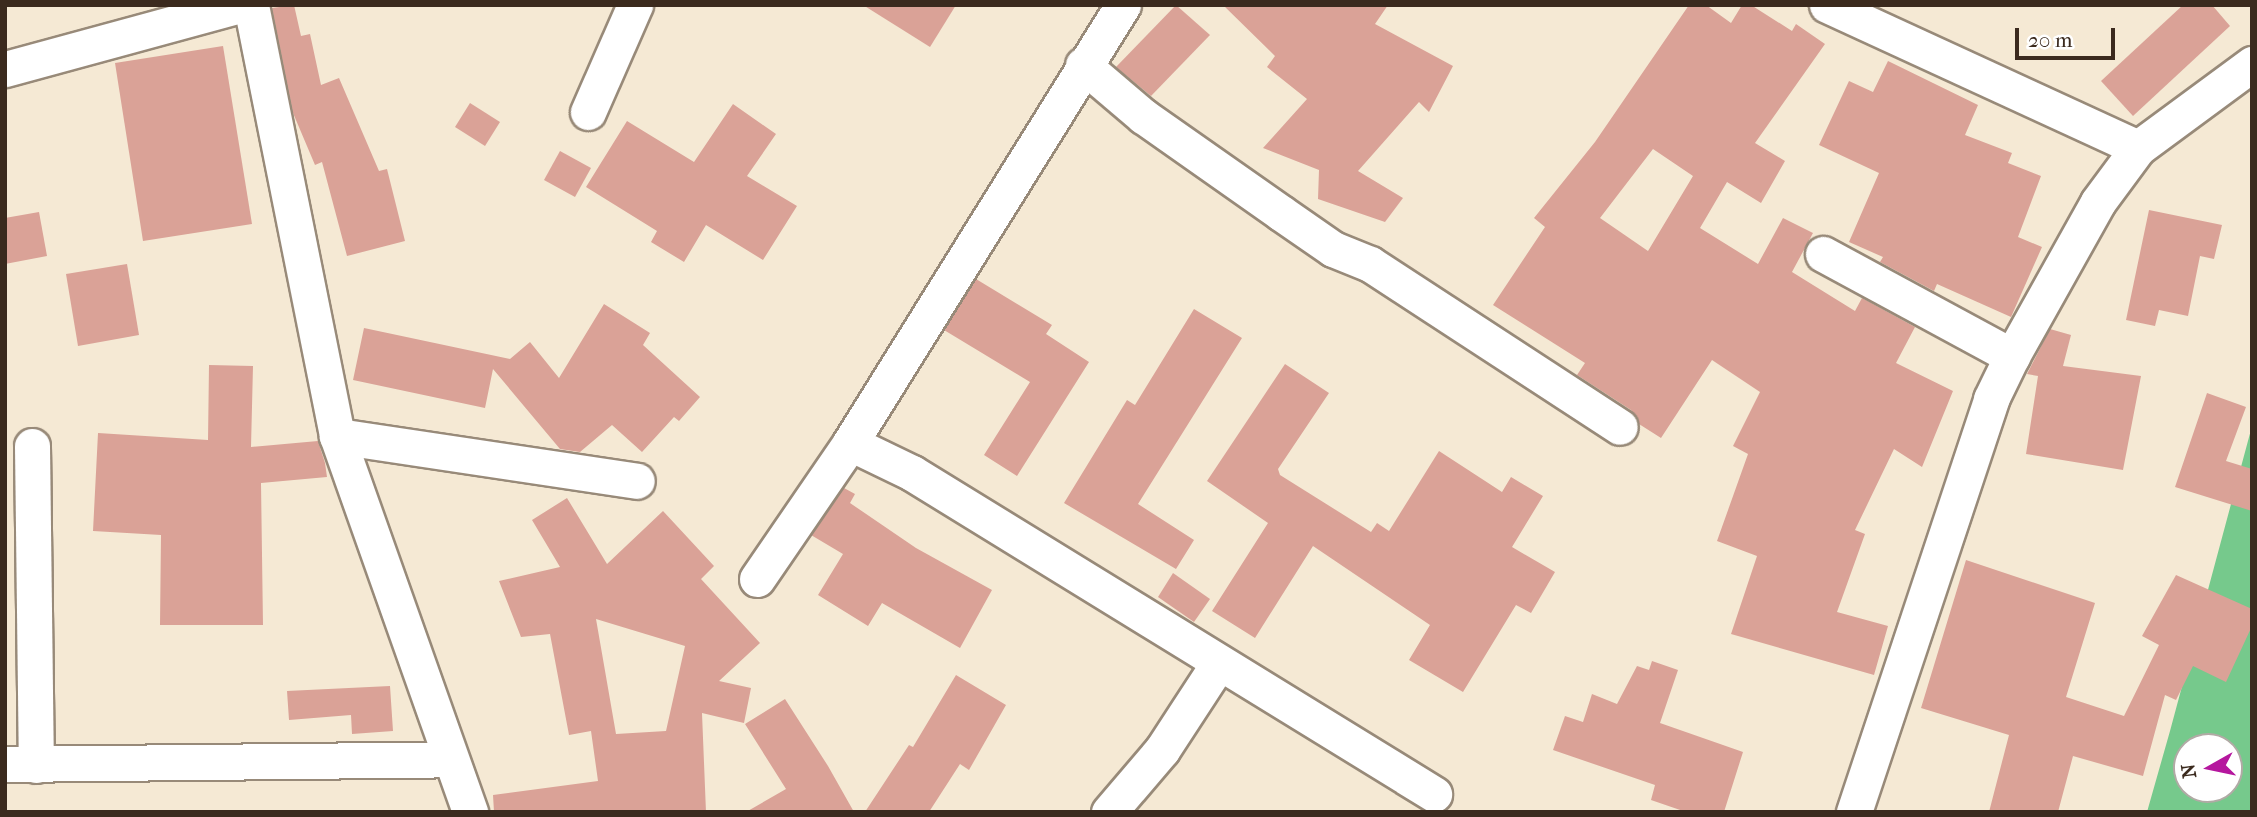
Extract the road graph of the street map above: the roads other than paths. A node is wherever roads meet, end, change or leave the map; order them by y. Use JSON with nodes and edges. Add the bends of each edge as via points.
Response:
{"nodes":[{"id":1,"x":240,"y":5,"type":"edge"},
{"id":2,"x":251,"y":5,"type":"edge"},
{"id":3,"x":635,"y":5,"type":"edge"},
{"id":4,"x":1123,"y":5,"type":"edge"},
{"id":5,"x":1826,"y":5,"type":"edge"},
{"id":6,"x":2252,"y":64,"type":"edge"},
{"id":7,"x":1083,"y":65,"type":"junction"},
{"id":8,"x":5,"y":69,"type":"edge"},
{"id":9,"x":588,"y":112,"type":"dead end"},
{"id":10,"x":2138,"y":148,"type":"junction"},
{"id":11,"x":1823,"y":254,"type":"dead end"},
{"id":12,"x":2011,"y":356,"type":"junction"},
{"id":13,"x":1620,"y":427,"type":"dead end"},
{"id":14,"x":337,"y":436,"type":"junction"},
{"id":15,"x":850,"y":443,"type":"junction"},
{"id":16,"x":32,"y":446,"type":"dead end"},
{"id":17,"x":637,"y":481,"type":"dead end"},
{"id":18,"x":757,"y":579,"type":"dead end"},
{"id":19,"x":1218,"y":664,"type":"junction"},
{"id":20,"x":449,"y":759,"type":"junction"},
{"id":21,"x":21,"y":764,"type":"edge"},
{"id":22,"x":1434,"y":794,"type":"dead end"},
{"id":23,"x":470,"y":812,"type":"edge"},
{"id":24,"x":1109,"y":812,"type":"edge"},
{"id":25,"x":1854,"y":812,"type":"edge"}],
"edges":[{"from":1,"to":8,"type":"street"},
{"from":2,"to":14,"type":"street"},
{"from":3,"to":9,"type":"street"},
{"from":4,"to":7,"type":"street"},
{"from":5,"to":10,"type":"street"},
{"from":6,"to":10,"type":"street"},
{"from":7,"to":13,"type":"street","via":[[1143,117],[1302,228],[1334,249],[1370,264]]},
{"from":7,"to":15,"type":"street"},
{"from":10,"to":12,"type":"street","via":[[2098,202]]},
{"from":11,"to":12,"type":"street"},
{"from":12,"to":25,"type":"street","via":[[1991,400]]},
{"from":14,"to":17,"type":"street"},
{"from":14,"to":20,"type":"street"},
{"from":15,"to":18,"type":"street"},
{"from":15,"to":19,"type":"street","via":[[912,473]]},
{"from":16,"to":21,"type":"street"},
{"from":19,"to":22,"type":"street"},
{"from":19,"to":24,"type":"street","via":[[1162,750]]},
{"from":20,"to":21,"type":"street"},
{"from":20,"to":23,"type":"street"}]}
